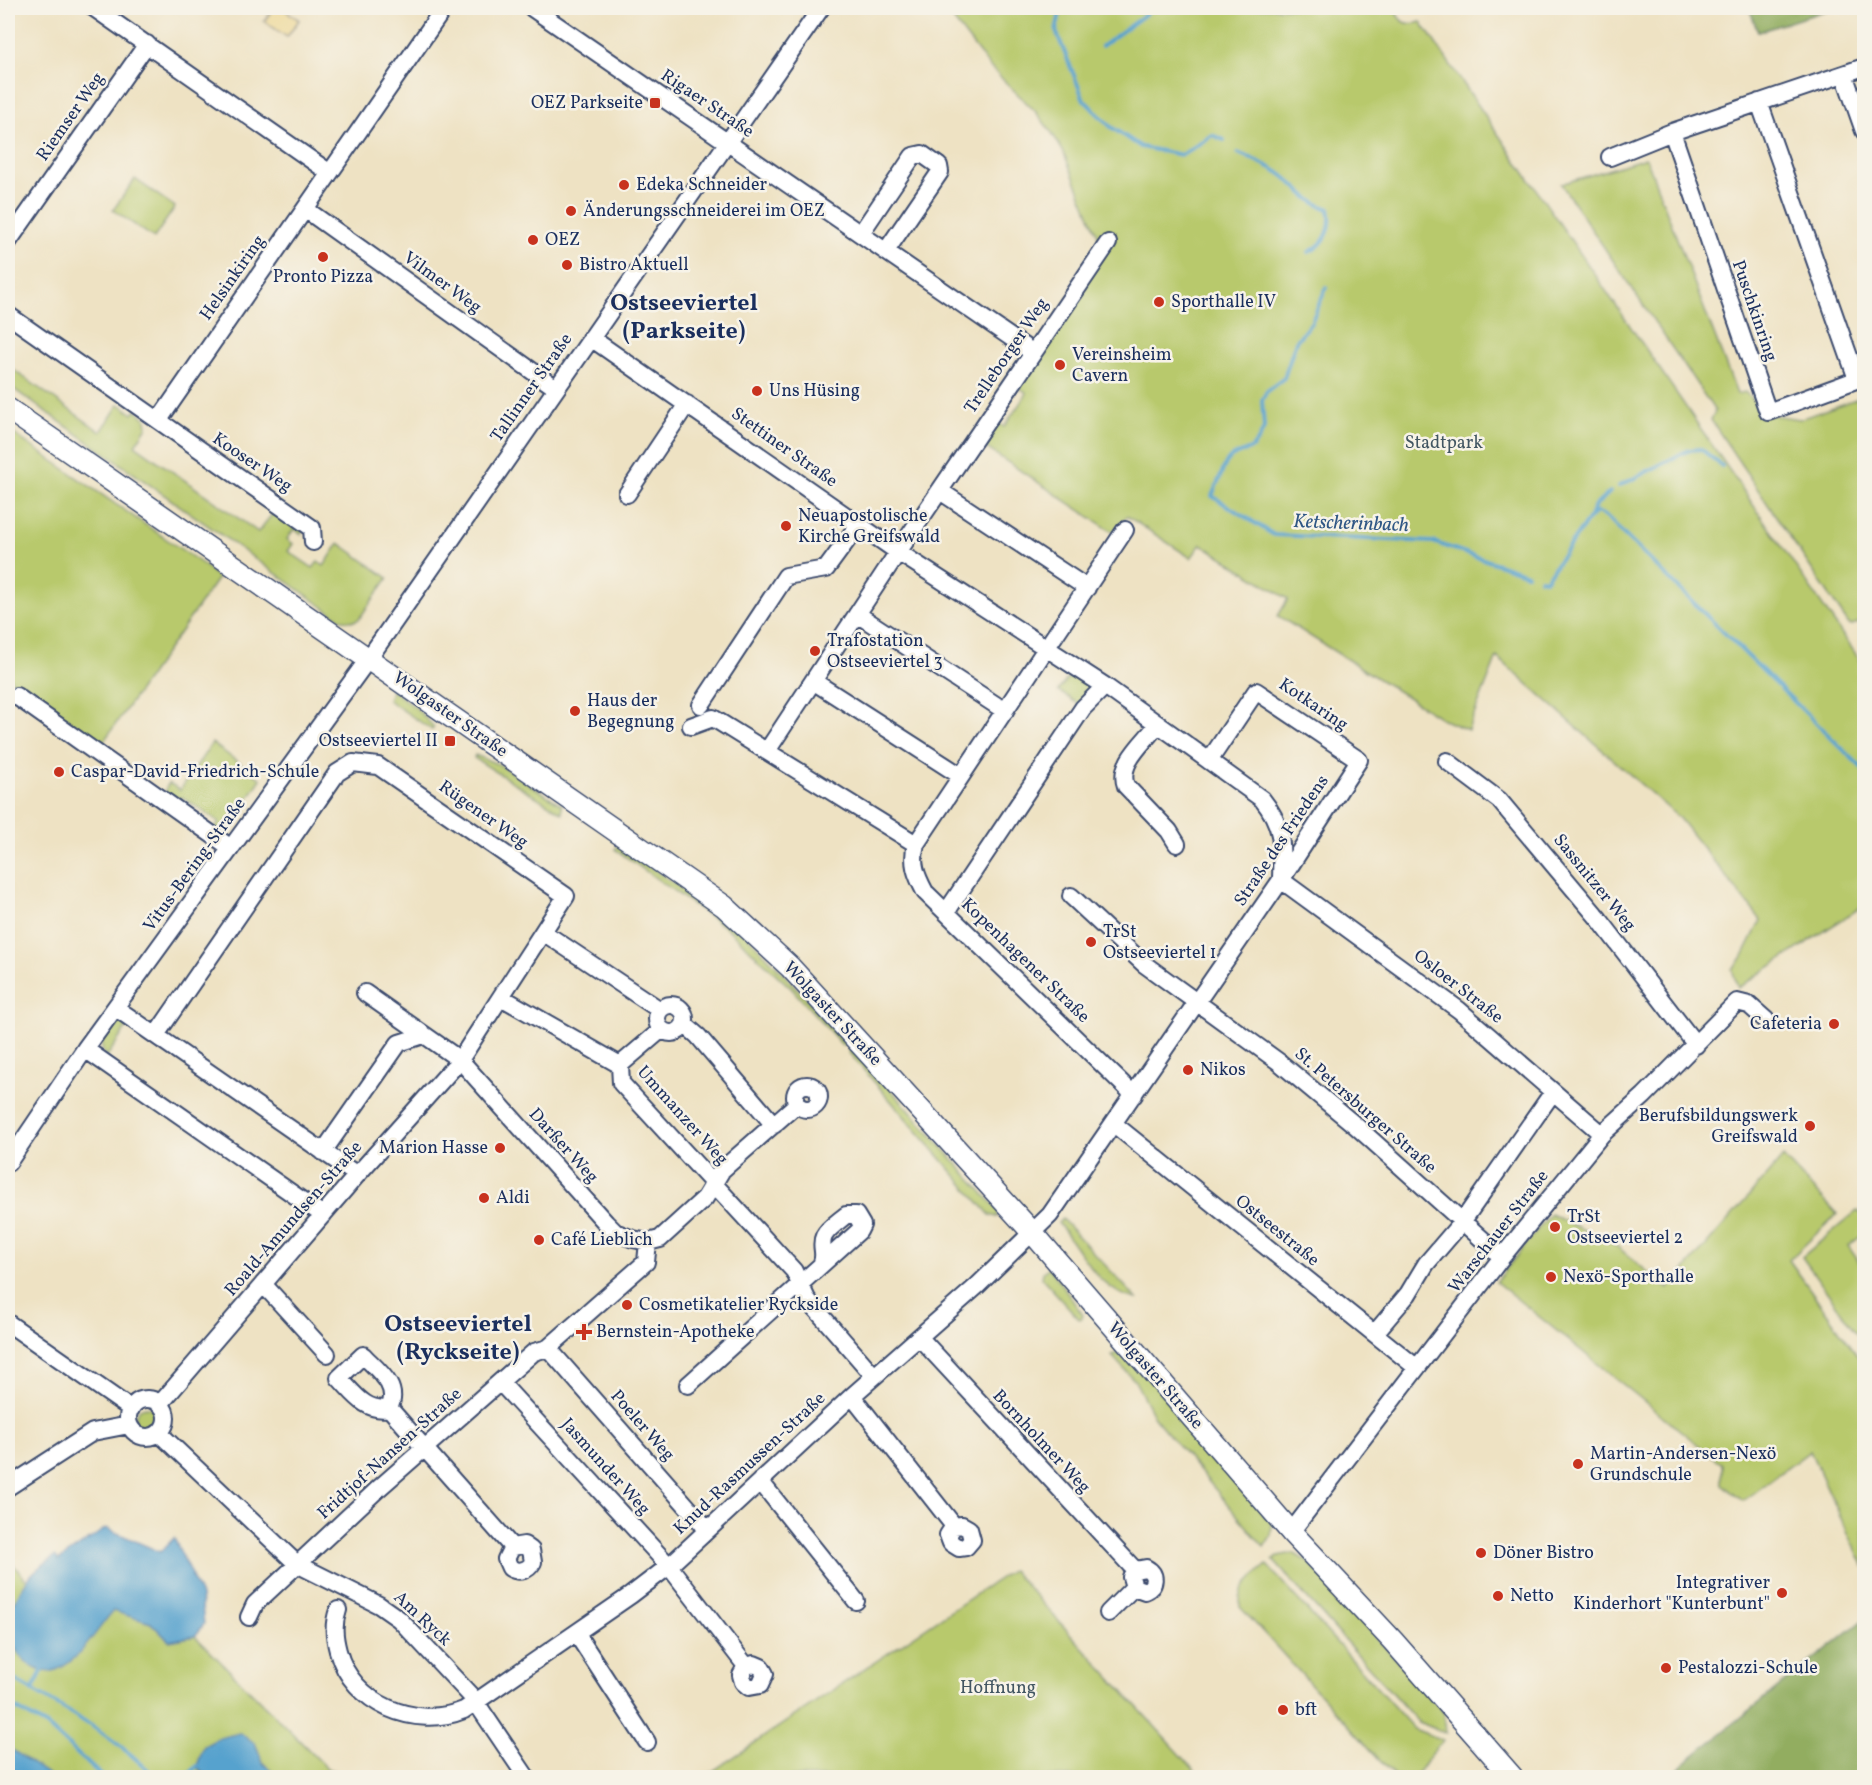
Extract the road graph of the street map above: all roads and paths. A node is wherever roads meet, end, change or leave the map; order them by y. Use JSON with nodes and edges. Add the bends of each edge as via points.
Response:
{"nodes":[{"id":1,"x":94,"y":8,"type":"edge"},
{"id":2,"x":444,"y":8,"type":"edge"},
{"id":3,"x":532,"y":8,"type":"edge"},
{"id":4,"x":821,"y":8,"type":"edge"},
{"id":5,"x":147,"y":44,"type":"junction"},
{"id":6,"x":1864,"y":67,"type":"edge"},
{"id":7,"x":1844,"y":74,"type":"junction"},
{"id":8,"x":1759,"y":102,"type":"junction"},
{"id":9,"x":1864,"y":131,"type":"edge"},
{"id":10,"x":1672,"y":132,"type":"junction"},
{"id":11,"x":729,"y":142,"type":"junction"},
{"id":12,"x":1610,"y":157,"type":"dead end"},
{"id":13,"x":330,"y":173,"type":"junction"},
{"id":14,"x":305,"y":209,"type":"junction"},
{"id":15,"x":861,"y":233,"type":"junction"},
{"id":16,"x":8,"y":242,"type":"edge"},
{"id":17,"x":1108,"y":243,"type":"dead end"},
{"id":18,"x":886,"y":251,"type":"junction"},
{"id":19,"x":8,"y":315,"type":"edge"},
{"id":20,"x":591,"y":338,"type":"junction"},
{"id":21,"x":1032,"y":352,"type":"junction"},
{"id":22,"x":1861,"y":378,"type":"edge"},
{"id":23,"x":556,"y":388,"type":"junction"},
{"id":24,"x":687,"y":405,"type":"junction"},
{"id":25,"x":8,"y":410,"type":"edge"},
{"id":26,"x":159,"y":420,"type":"junction"},
{"id":27,"x":940,"y":491,"type":"junction"},
{"id":28,"x":627,"y":494,"type":"dead end"},
{"id":29,"x":858,"y":524,"type":"junction"},
{"id":30,"x":1125,"y":530,"type":"dead end"},
{"id":31,"x":313,"y":542,"type":"dead end"},
{"id":32,"x":898,"y":552,"type":"junction"},
{"id":33,"x":1087,"y":588,"type":"junction"},
{"id":34,"x":857,"y":614,"type":"junction"},
{"id":35,"x":1047,"y":647,"type":"junction"},
{"id":36,"x":369,"y":658,"type":"junction"},
{"id":37,"x":813,"y":681,"type":"junction"},
{"id":38,"x":1105,"y":686,"type":"junction"},
{"id":39,"x":16,"y":696,"type":"dead end"},
{"id":40,"x":701,"y":705,"type":"dead end"},
{"id":41,"x":1005,"y":711,"type":"junction"},
{"id":42,"x":1158,"y":724,"type":"junction"},
{"id":43,"x":692,"y":726,"type":"dead end"},
{"id":44,"x":767,"y":751,"type":"junction"},
{"id":45,"x":1359,"y":760,"type":"joint"},
{"id":46,"x":1209,"y":761,"type":"junction"},
{"id":47,"x":1446,"y":761,"type":"dead end"},
{"id":48,"x":961,"y":776,"type":"junction"},
{"id":49,"x":916,"y":844,"type":"junction"},
{"id":50,"x":1177,"y":844,"type":"dead end"},
{"id":51,"x":231,"y":848,"type":"junction"},
{"id":52,"x":1281,"y":880,"type":"junction"},
{"id":53,"x":566,"y":896,"type":"joint"},
{"id":54,"x":1071,"y":896,"type":"dead end"},
{"id":55,"x":947,"y":911,"type":"junction"},
{"id":56,"x":543,"y":932,"type":"junction"},
{"id":57,"x":365,"y":993,"type":"dead end"},
{"id":58,"x":501,"y":997,"type":"junction"},
{"id":59,"x":1197,"y":1003,"type":"junction"},
{"id":60,"x":116,"y":1008,"type":"junction"},
{"id":61,"x":660,"y":1010,"type":"junction"},
{"id":62,"x":1766,"y":1020,"type":"dead end"},
{"id":63,"x":684,"y":1024,"type":"junction"},
{"id":64,"x":662,"y":1030,"type":"junction"},
{"id":65,"x":156,"y":1035,"type":"junction"},
{"id":66,"x":424,"y":1035,"type":"junction"},
{"id":67,"x":1696,"y":1045,"type":"junction"},
{"id":68,"x":85,"y":1049,"type":"junction"},
{"id":69,"x":460,"y":1060,"type":"junction"},
{"id":70,"x":620,"y":1065,"type":"junction"},
{"id":71,"x":1553,"y":1092,"type":"junction"},
{"id":72,"x":1134,"y":1095,"type":"junction"},
{"id":73,"x":797,"y":1104,"type":"dead end"},
{"id":74,"x":1114,"y":1124,"type":"junction"},
{"id":75,"x":774,"y":1125,"type":"junction"},
{"id":76,"x":1602,"y":1134,"type":"junction"},
{"id":77,"x":323,"y":1152,"type":"junction"},
{"id":78,"x":8,"y":1163,"type":"edge"},
{"id":79,"x":357,"y":1175,"type":"junction"},
{"id":80,"x":714,"y":1184,"type":"junction"},
{"id":81,"x":323,"y":1215,"type":"junction"},
{"id":82,"x":1462,"y":1222,"type":"junction"},
{"id":83,"x":1032,"y":1232,"type":"junction"},
{"id":84,"x":648,"y":1242,"type":"junction"},
{"id":85,"x":1502,"y":1257,"type":"junction"},
{"id":86,"x":821,"y":1265,"type":"dead end"},
{"id":87,"x":263,"y":1284,"type":"junction"},
{"id":88,"x":800,"y":1284,"type":"junction"},
{"id":89,"x":10,"y":1329,"type":"edge"},
{"id":90,"x":1375,"y":1333,"type":"junction"},
{"id":91,"x":920,"y":1338,"type":"junction"},
{"id":92,"x":548,"y":1348,"type":"junction"},
{"id":93,"x":327,"y":1354,"type":"dead end"},
{"id":94,"x":1417,"y":1368,"type":"junction"},
{"id":95,"x":874,"y":1376,"type":"junction"},
{"id":96,"x":500,"y":1382,"type":"junction"},
{"id":97,"x":688,"y":1385,"type":"dead end"},
{"id":98,"x":852,"y":1396,"type":"junction"},
{"id":99,"x":160,"y":1404,"type":"junction"},
{"id":100,"x":388,"y":1408,"type":"dead end"},
{"id":101,"x":130,"y":1417,"type":"junction"},
{"id":102,"x":159,"y":1433,"type":"junction"},
{"id":103,"x":425,"y":1447,"type":"junction"},
{"id":104,"x":760,"y":1481,"type":"junction"},
{"id":105,"x":8,"y":1487,"type":"edge"},
{"id":106,"x":954,"y":1526,"type":"dead end"},
{"id":107,"x":707,"y":1529,"type":"junction"},
{"id":108,"x":1291,"y":1532,"type":"junction"},
{"id":109,"x":512,"y":1547,"type":"dead end"},
{"id":110,"x":297,"y":1564,"type":"junction"},
{"id":111,"x":669,"y":1566,"type":"junction"},
{"id":112,"x":856,"y":1601,"type":"dead end"},
{"id":113,"x":338,"y":1610,"type":"dead end"},
{"id":114,"x":1108,"y":1613,"type":"dead end"},
{"id":115,"x":249,"y":1617,"type":"dead end"},
{"id":116,"x":576,"y":1633,"type":"junction"},
{"id":117,"x":746,"y":1666,"type":"dead end"},
{"id":118,"x":476,"y":1702,"type":"junction"},
{"id":119,"x":647,"y":1742,"type":"dead end"},
{"id":120,"x":527,"y":1778,"type":"edge"},
{"id":121,"x":1513,"y":1778,"type":"edge"}],
"edges":[{"from":1,"to":5,"type":"street"},
{"from":2,"to":13,"type":"street","name":"Helsinkiring"},
{"from":3,"to":11,"type":"street","name":"Rigaer Straße"},
{"from":4,"to":11,"type":"street","name":"Tallinner Straße"},
{"from":5,"to":13,"type":"street"},
{"from":5,"to":16,"type":"street","name":"Riemser Weg"},
{"from":6,"to":7,"type":"street"},
{"from":7,"to":8,"type":"street"},
{"from":7,"to":9,"type":"street"},
{"from":8,"to":10,"type":"street"},
{"from":8,"to":22,"type":"street","name":"Puschkinring"},
{"from":10,"to":12,"type":"street"},
{"from":10,"to":22,"type":"street","name":"Puschkinring","via":[[1768,412]]},
{"from":11,"to":15,"type":"street","name":"Rigaer Straße"},
{"from":11,"to":20,"type":"street","name":"Tallinner Straße"},
{"from":13,"to":14,"type":"street","name":"Helsinkiring"},
{"from":14,"to":23,"type":"street","name":"Vilmer Weg"},
{"from":14,"to":26,"type":"street","name":"Helsinkiring"},
{"from":15,"to":18,"type":"street","name":"Rigaer Straße"},
{"from":15,"to":18,"type":"street","via":[[913,156],[922,154],[930,158],[940,172]]},
{"from":17,"to":21,"type":"street","name":"Trelleborger Weg"},
{"from":18,"to":21,"type":"street","name":"Rigaer Straße"},
{"from":19,"to":26,"type":"street"},
{"from":20,"to":23,"type":"street","name":"Tallinner Straße"},
{"from":20,"to":24,"type":"street","name":"Stettiner Straße"},
{"from":21,"to":27,"type":"street","name":"Trelleborger Weg"},
{"from":23,"to":36,"type":"street","name":"Tallinner Straße"},
{"from":24,"to":28,"type":"street"},
{"from":24,"to":29,"type":"street","name":"Stettiner Straße"},
{"from":25,"to":36,"type":"main road","name":"Wolgaster Straße"},
{"from":26,"to":31,"type":"street","name":"Kooser Weg","via":[[312,528]]},
{"from":27,"to":32,"type":"street","name":"Trelleborger Weg"},
{"from":27,"to":33,"type":"street"},
{"from":29,"to":32,"type":"street","name":"Stettiner Straße"},
{"from":29,"to":40,"type":"street","via":[[826,569],[786,576]]},
{"from":30,"to":33,"type":"street"},
{"from":32,"to":34,"type":"street","name":"Trelleborger Weg"},
{"from":32,"to":35,"type":"street"},
{"from":33,"to":35,"type":"street"},
{"from":34,"to":37,"type":"street","name":"Trelleborger Weg"},
{"from":34,"to":41,"type":"street"},
{"from":35,"to":38,"type":"street"},
{"from":35,"to":41,"type":"street"},
{"from":36,"to":51,"type":"street","name":"Vitus-Bering-Straße"},
{"from":36,"to":83,"type":"main road","name":"Wolgaster Straße","via":[[724,906],[790,968]]},
{"from":37,"to":44,"type":"street","name":"Trelleborger Weg"},
{"from":37,"to":48,"type":"street"},
{"from":38,"to":42,"type":"street"},
{"from":38,"to":55,"type":"street","via":[[1083,708]]},
{"from":39,"to":51,"type":"street"},
{"from":41,"to":48,"type":"street"},
{"from":42,"to":46,"type":"street"},
{"from":42,"to":50,"type":"street","via":[[1128,760],[1123,778]]},
{"from":43,"to":44,"type":"street","via":[[713,718]]},
{"from":44,"to":49,"type":"street"},
{"from":45,"to":46,"type":"street","name":"Kotkaring","via":[[1256,691]]},
{"from":45,"to":52,"type":"street","name":"Straße des Friedens"},
{"from":46,"to":52,"type":"street","via":[[1262,799],[1275,814],[1282,848]]},
{"from":47,"to":67,"type":"street","name":"Sassnitzer Weg","via":[[1499,800],[1599,919]]},
{"from":48,"to":49,"type":"street"},
{"from":49,"to":55,"type":"street","name":"Kopenhagener Straße","via":[[912,858],[915,874],[925,892]]},
{"from":51,"to":60,"type":"street","name":"Vitus-Bering-Straße"},
{"from":52,"to":59,"type":"street","name":"Straße des Friedens"},
{"from":52,"to":71,"type":"street","name":"Osloer Straße","via":[[1459,1010]]},
{"from":53,"to":56,"type":"street","name":"Roald-Amundsen-Straße"},
{"from":53,"to":65,"type":"street","name":"Rügener Weg","via":[[378,766],[353,763],[337,773]]},
{"from":54,"to":59,"type":"street","via":[[1144,964]]},
{"from":55,"to":72,"type":"street","name":"Kopenhagener Straße"},
{"from":56,"to":58,"type":"street","name":"Roald-Amundsen-Straße"},
{"from":56,"to":61,"type":"street"},
{"from":57,"to":66,"type":"street"},
{"from":58,"to":69,"type":"street","name":"Roald-Amundsen-Straße"},
{"from":58,"to":70,"type":"street","name":"Ummanzer Weg"},
{"from":59,"to":72,"type":"street","name":"Straße des Friedens"},
{"from":59,"to":82,"type":"street","name":"St. Petersburger Straße","via":[[1279,1062]]},
{"from":60,"to":65,"type":"street"},
{"from":60,"to":68,"type":"street","name":"Vitus-Bering-Straße"},
{"from":61,"to":63,"type":"street","via":[[668,1005],[677,1007],[684,1013]]},
{"from":61,"to":64,"type":"street","via":[[657,1022]]},
{"from":62,"to":67,"type":"street","name":"Warschauer Straße","via":[[1749,1005],[1737,1002]]},
{"from":63,"to":64,"type":"street","name":"Ummanzer Weg","via":[[675,1033]]},
{"from":63,"to":75,"type":"street"},
{"from":64,"to":70,"type":"street","name":"Ummanzer Weg"},
{"from":65,"to":77,"type":"street"},
{"from":66,"to":69,"type":"street"},
{"from":66,"to":77,"type":"street","via":[[399,1043]]},
{"from":67,"to":76,"type":"street","name":"Warschauer Straße"},
{"from":68,"to":78,"type":"street","name":"Vitus-Bering-Straße"},
{"from":68,"to":81,"type":"street"},
{"from":69,"to":79,"type":"street","name":"Roald-Amundsen-Straße"},
{"from":69,"to":84,"type":"street","name":"Darßer Weg","via":[[615,1232]]},
{"from":70,"to":80,"type":"street","name":"Ummanzer Weg","via":[[621,1083]]},
{"from":71,"to":76,"type":"street","name":"Osloer Straße"},
{"from":71,"to":82,"type":"street","name":"Warschauer Straße"},
{"from":72,"to":74,"type":"street","name":"Straße des Friedens"},
{"from":73,"to":75,"type":"street","name":"Ummanzer Weg"},
{"from":74,"to":83,"type":"street","name":"Straße des Friedens","via":[[1054,1210]]},
{"from":74,"to":90,"type":"street","name":"Ostseestraße"},
{"from":75,"to":80,"type":"street","name":"Ummanzer Weg","via":[[722,1170]]},
{"from":76,"to":85,"type":"street","name":"Warschauer Straße"},
{"from":77,"to":79,"type":"street"},
{"from":79,"to":81,"type":"street","name":"Roald-Amundsen-Straße"},
{"from":80,"to":84,"type":"street","via":[[705,1198],[660,1239]]},
{"from":80,"to":88,"type":"street","via":[[794,1271]]},
{"from":81,"to":87,"type":"street","name":"Roald-Amundsen-Straße"},
{"from":82,"to":85,"type":"street","name":"St. Petersburger Straße"},
{"from":82,"to":90,"type":"street","name":"Warschauer Straße"},
{"from":83,"to":91,"type":"street","name":"Knud-Rasmussen-Straße"},
{"from":83,"to":108,"type":"main road","name":"Wolgaster Straße"},
{"from":84,"to":92,"type":"street","name":"Fridtjof-Nansen-Straße","via":[[646,1262]]},
{"from":85,"to":94,"type":"street","name":"Warschauer Straße"},
{"from":86,"to":88,"type":"street"},
{"from":87,"to":93,"type":"street"},
{"from":87,"to":99,"type":"street","name":"Roald-Amundsen-Straße"},
{"from":88,"to":95,"type":"street","via":[[807,1299]]},
{"from":88,"to":97,"type":"street"},
{"from":89,"to":101,"type":"street"},
{"from":90,"to":94,"type":"street","name":"Ostseestraße"},
{"from":91,"to":95,"type":"street","name":"Knud-Rasmussen-Straße"},
{"from":91,"to":114,"type":"street","name":"Bornholmer Weg","via":[[1134,1579]]},
{"from":92,"to":96,"type":"street","name":"Fridtjof-Nansen-Straße","via":[[534,1352]]},
{"from":92,"to":107,"type":"street","name":"Poeler Weg"},
{"from":94,"to":108,"type":"street","name":"Warschauer Straße"},
{"from":95,"to":98,"type":"street","name":"Knud-Rasmussen-Straße"},
{"from":96,"to":103,"type":"street","name":"Fridtjof-Nansen-Straße"},
{"from":96,"to":111,"type":"street","name":"Jasmunder Weg"},
{"from":98,"to":104,"type":"street","name":"Knud-Rasmussen-Straße"},
{"from":98,"to":106,"type":"street"},
{"from":99,"to":101,"type":"street","via":[[143,1400]]},
{"from":99,"to":102,"type":"street","via":[[166,1419]]},
{"from":100,"to":103,"type":"street"},
{"from":101,"to":102,"type":"street","via":[[142,1437]]},
{"from":101,"to":105,"type":"street","via":[[93,1432]]},
{"from":102,"to":110,"type":"street","name":"Am Ryck"},
{"from":103,"to":109,"type":"street"},
{"from":103,"to":110,"type":"street","name":"Fridtjof-Nansen-Straße"},
{"from":104,"to":107,"type":"street","name":"Knud-Rasmussen-Straße"},
{"from":104,"to":112,"type":"street"},
{"from":107,"to":111,"type":"street","name":"Knud-Rasmussen-Straße"},
{"from":108,"to":121,"type":"main road","name":"Wolgaster Straße"},
{"from":110,"to":115,"type":"street","via":[[255,1604]]},
{"from":110,"to":118,"type":"street","name":"Am Ryck","via":[[399,1619]]},
{"from":111,"to":116,"type":"street","name":"Knud-Rasmussen-Straße"},
{"from":111,"to":117,"type":"street","name":"Jasmunder Weg"},
{"from":113,"to":118,"type":"street","via":[[335,1637],[343,1665],[357,1686],[374,1700],[406,1715],[437,1717],[451,1715]]},
{"from":116,"to":118,"type":"street","name":"Knud-Rasmussen-Straße"},
{"from":116,"to":119,"type":"street"},
{"from":118,"to":120,"type":"street","name":"Am Ryck"}]}
